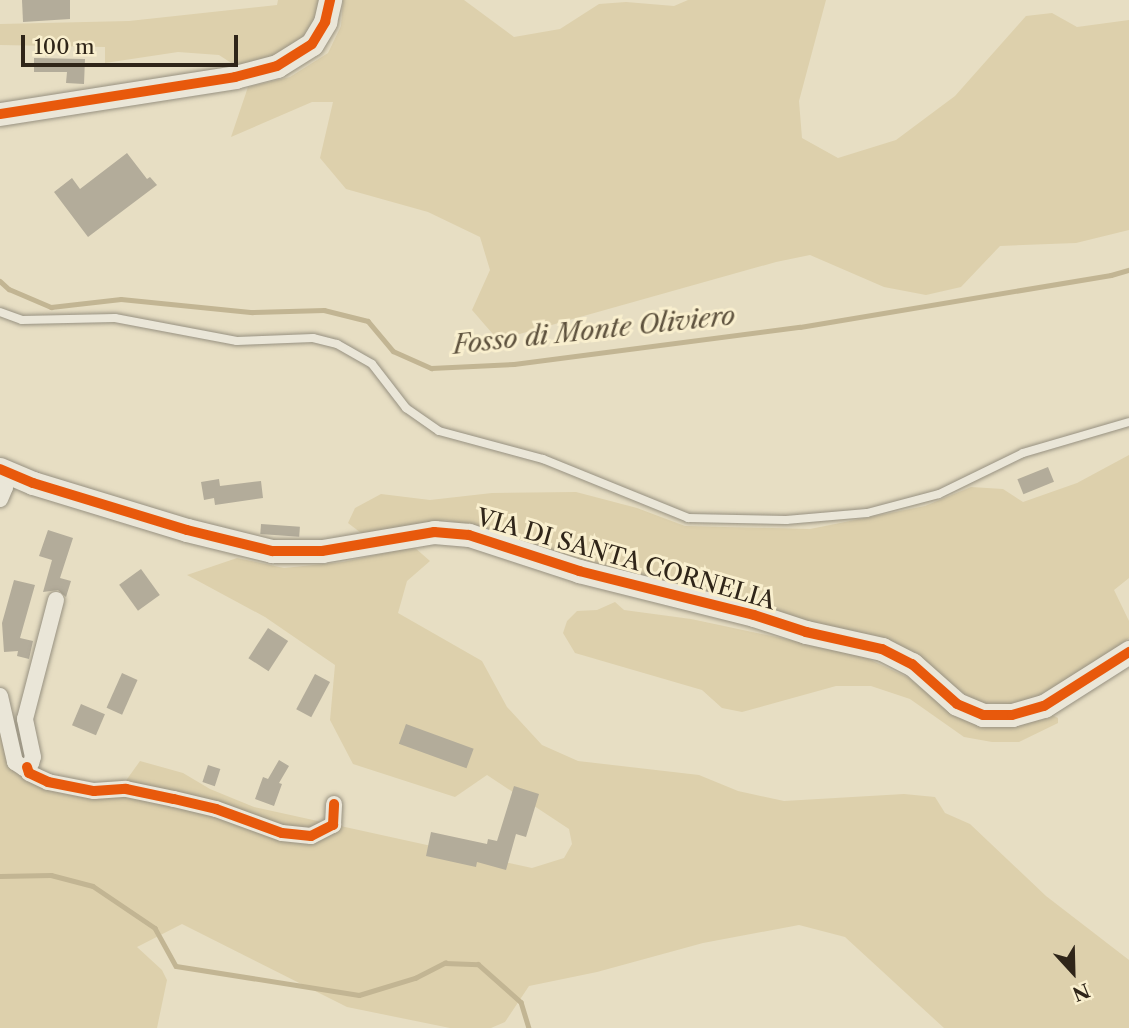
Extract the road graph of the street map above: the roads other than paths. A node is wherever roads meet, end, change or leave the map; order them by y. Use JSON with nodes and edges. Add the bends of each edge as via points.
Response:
{"nodes":[{"id":1,"x":330,"y":0,"type":"edge"},
{"id":2,"x":0,"y":114,"type":"edge"},
{"id":3,"x":0,"y":312,"type":"edge"},
{"id":4,"x":1129,"y":422,"type":"edge"},
{"id":5,"x":2,"y":470,"type":"edge"},
{"id":6,"x":0,"y":499,"type":"edge"},
{"id":7,"x":56,"y":600,"type":"dead end"},
{"id":8,"x":1129,"y":652,"type":"edge"},
{"id":9,"x":0,"y":696,"type":"edge"},
{"id":10,"x":27,"y":767,"type":"junction"},
{"id":11,"x":334,"y":804,"type":"dead end"}],
"edges":[{"from":1,"to":2,"type":"street","via":[[325,22],[312,44],[277,66],[235,77]]},
{"from":3,"to":4,"type":"lane","via":[[22,320],[115,318],[237,341],[313,338],[337,344],[372,364],[406,408],[439,431],[543,459],[688,518],[786,520],[867,513],[939,494],[1023,453]]},
{"from":5,"to":6,"type":"street","via":[[5,487]]},
{"from":5,"to":8,"type":"street","name":"VIA DI SANTA CORNELIA","via":[[205,535],[272,551],[322,551],[434,532],[469,535],[587,573],[882,649],[912,664],[957,704],[983,715],[1012,715],[1044,706]]},
{"from":7,"to":10,"type":"street","via":[[25,719],[33,757]]},
{"from":9,"to":10,"type":"street","via":[[15,762]]},
{"from":10,"to":11,"type":"street","via":[[29,773],[48,782],[174,799],[282,834],[311,835],[333,825]]}]}
